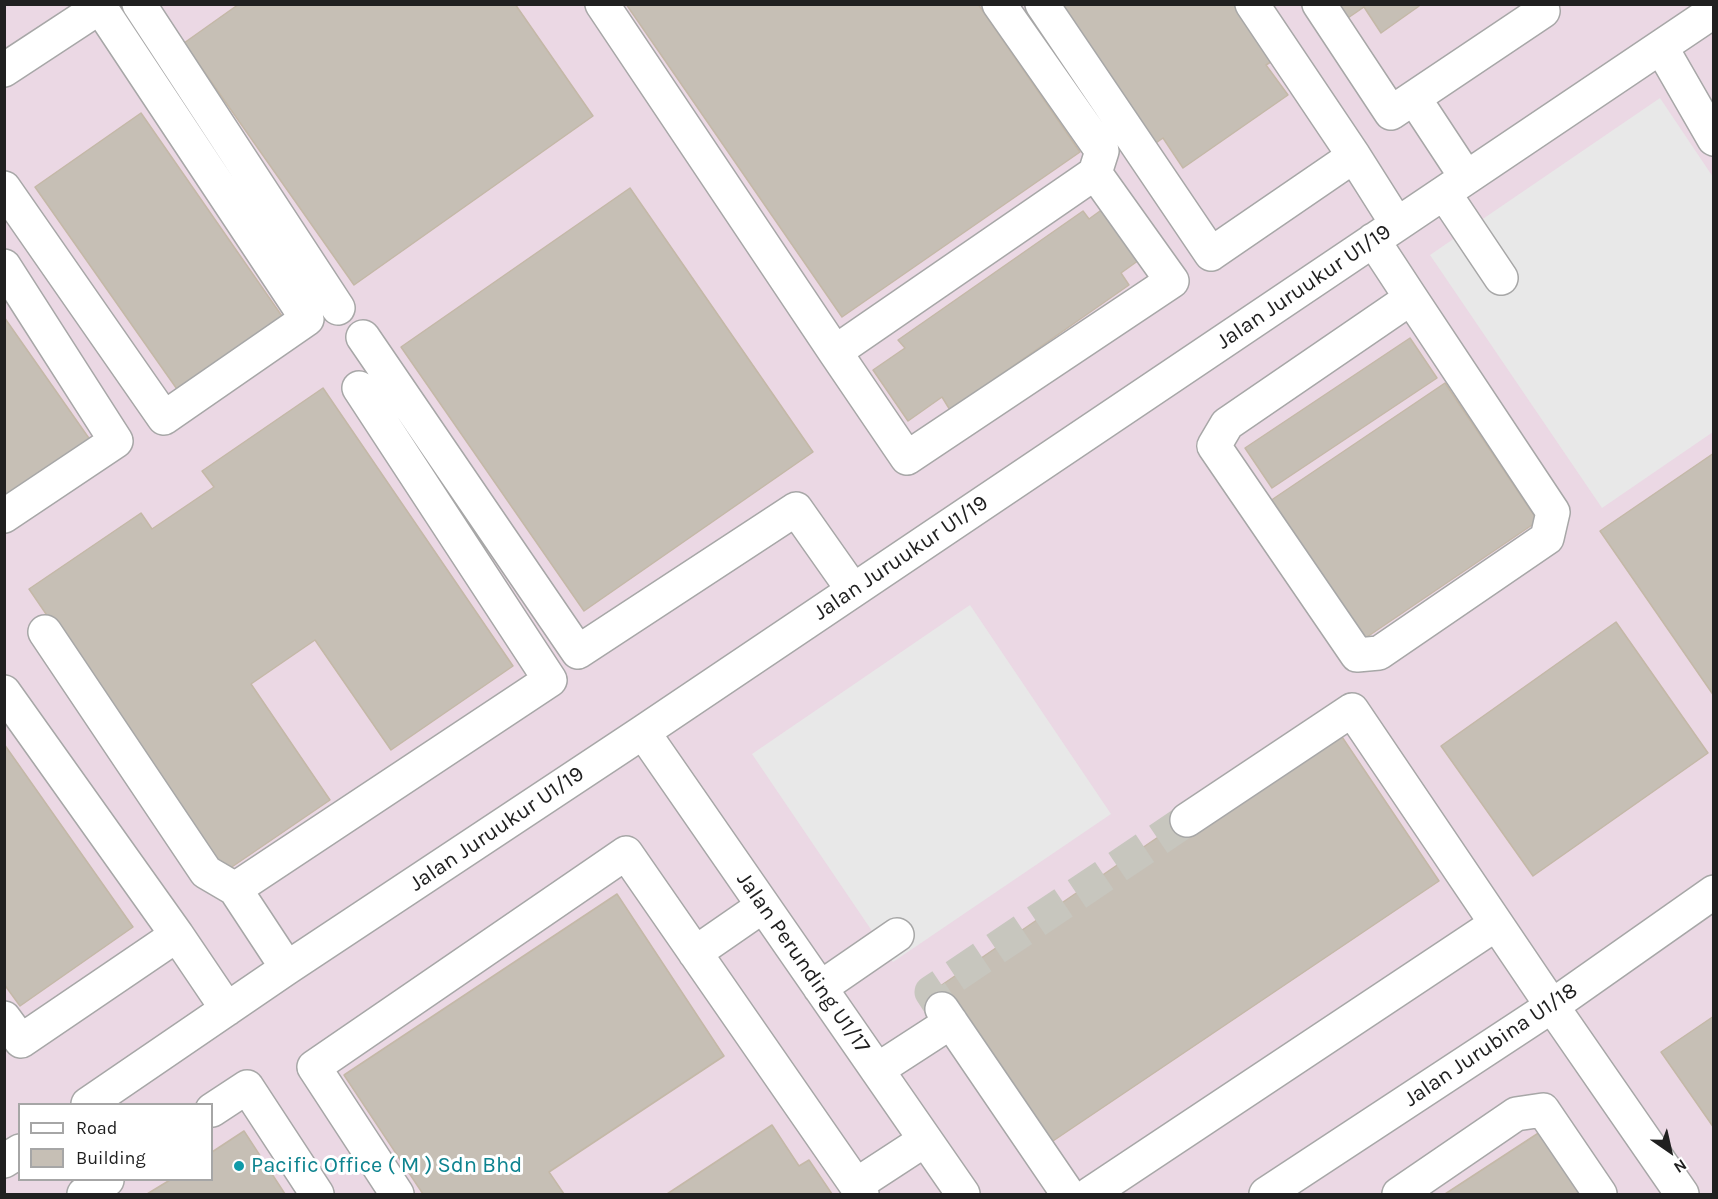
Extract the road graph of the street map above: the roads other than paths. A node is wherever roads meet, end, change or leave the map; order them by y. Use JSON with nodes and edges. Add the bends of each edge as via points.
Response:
{"nodes":[{"id":1,"x":139,"y":4,"type":"edge"},
{"id":2,"x":602,"y":4,"type":"edge"},
{"id":3,"x":999,"y":4,"type":"edge"},
{"id":4,"x":1042,"y":4,"type":"edge"},
{"id":5,"x":1252,"y":4,"type":"edge"},
{"id":6,"x":1319,"y":4,"type":"edge"},
{"id":7,"x":1539,"y":4,"type":"edge"},
{"id":8,"x":1713,"y":11,"type":"edge"},
{"id":9,"x":1661,"y":47,"type":"junction"},
{"id":10,"x":4,"y":70,"type":"edge"},
{"id":11,"x":1414,"y":98,"type":"junction"},
{"id":12,"x":1710,"y":125,"type":"edge"},
{"id":13,"x":1354,"y":156,"type":"junction"},
{"id":14,"x":1095,"y":173,"type":"junction"},
{"id":15,"x":1455,"y":185,"type":"junction"},
{"id":16,"x":4,"y":188,"type":"edge"},
{"id":17,"x":1385,"y":232,"type":"junction"},
{"id":18,"x":4,"y":266,"type":"edge"},
{"id":19,"x":1502,"y":278,"type":"dead end"},
{"id":20,"x":1411,"y":298,"type":"junction"},
{"id":21,"x":338,"y":308,"type":"dead end"},
{"id":22,"x":363,"y":337,"type":"dead end"},
{"id":23,"x":835,"y":352,"type":"junction"},
{"id":24,"x":359,"y":388,"type":"dead end"},
{"id":25,"x":4,"y":516,"type":"edge"},
{"id":26,"x":853,"y":591,"type":"junction"},
{"id":27,"x":45,"y":632,"type":"dead end"},
{"id":28,"x":4,"y":692,"type":"edge"},
{"id":29,"x":643,"y":732,"type":"junction"},
{"id":30,"x":1187,"y":820,"type":"tunnel mouth"},
{"id":31,"x":235,"y":889,"type":"junction"},
{"id":32,"x":1713,"y":892,"type":"edge"},
{"id":33,"x":763,"y":906,"type":"junction"},
{"id":34,"x":1496,"y":924,"type":"junction"},
{"id":35,"x":177,"y":935,"type":"junction"},
{"id":36,"x":897,"y":935,"type":"dead end"},
{"id":37,"x":695,"y":953,"type":"junction"},
{"id":38,"x":287,"y":968,"type":"junction"},
{"id":39,"x":820,"y":988,"type":"junction"},
{"id":40,"x":1551,"y":1006,"type":"junction"},
{"id":41,"x":227,"y":1010,"type":"junction"},
{"id":42,"x":4,"y":1018,"type":"edge"},
{"id":43,"x":877,"y":1070,"type":"junction"},
{"id":44,"x":89,"y":1103,"type":"edge"},
{"id":45,"x":213,"y":1109,"type":"edge"},
{"id":46,"x":925,"y":1140,"type":"junction"},
{"id":47,"x":18,"y":1152,"type":"edge"},
{"id":48,"x":4,"y":1161,"type":"edge"},
{"id":49,"x":104,"y":1181,"type":"edge"},
{"id":50,"x":859,"y":1190,"type":"edge"},
{"id":51,"x":84,"y":1194,"type":"edge"},
{"id":52,"x":317,"y":1194,"type":"edge"},
{"id":53,"x":397,"y":1194,"type":"edge"},
{"id":54,"x":963,"y":1194,"type":"edge"},
{"id":55,"x":1068,"y":1194,"type":"edge"},
{"id":56,"x":1090,"y":1194,"type":"edge"},
{"id":57,"x":1266,"y":1194,"type":"edge"},
{"id":58,"x":1399,"y":1194,"type":"edge"},
{"id":59,"x":1600,"y":1194,"type":"edge"},
{"id":60,"x":1682,"y":1194,"type":"edge"}],
"edges":[{"from":1,"to":21,"type":"street"},
{"from":2,"to":23,"type":"street"},
{"from":3,"to":14,"type":"street","via":[[1102,151]]},
{"from":4,"to":13,"type":"street","via":[[1211,254]]},
{"from":5,"to":13,"type":"street"},
{"from":6,"to":11,"type":"street","via":[[1391,113]]},
{"from":7,"to":11,"type":"street","via":[[1543,11]]},
{"from":8,"to":9,"type":"street","name":"Jalan Juruukur U1/19"},
{"from":9,"to":12,"type":"street"},
{"from":9,"to":15,"type":"street","name":"Jalan Juruukur U1/19"},
{"from":10,"to":16,"type":"street","via":[[100,7],[307,319],[164,418]]},
{"from":11,"to":15,"type":"street"},
{"from":13,"to":17,"type":"street"},
{"from":14,"to":23,"type":"street"},
{"from":14,"to":23,"type":"street","via":[[1172,281],[907,458]]},
{"from":15,"to":17,"type":"street","name":"Jalan Juruukur U1/19"},
{"from":15,"to":19,"type":"street"},
{"from":17,"to":20,"type":"street"},
{"from":17,"to":26,"type":"street","name":"Jalan Juruukur U1/19"},
{"from":18,"to":25,"type":"street","via":[[116,441]]},
{"from":20,"to":20,"type":"street","via":[[1553,512],[1547,538],[1379,652],[1357,655],[1214,446],[1227,424]]},
{"from":22,"to":26,"type":"street","via":[[578,652],[796,509]]},
{"from":24,"to":31,"type":"street","via":[[550,680]]},
{"from":26,"to":29,"type":"street","name":"Jalan Juruukur U1/19"},
{"from":27,"to":31,"type":"street","via":[[206,872]]},
{"from":28,"to":35,"type":"street"},
{"from":29,"to":33,"type":"street","name":"Jalan Perunding U1/17"},
{"from":29,"to":38,"type":"street","name":"Jalan Juruukur U1/19"},
{"from":30,"to":34,"type":"street","via":[[1352,710]]},
{"from":31,"to":38,"type":"street"},
{"from":32,"to":40,"type":"street","name":"Jalan Jurubina U1/18"},
{"from":33,"to":37,"type":"street"},
{"from":33,"to":39,"type":"street","name":"Jalan Perunding U1/17"},
{"from":34,"to":40,"type":"street"},
{"from":34,"to":56,"type":"street"},
{"from":35,"to":41,"type":"street"},
{"from":35,"to":42,"type":"street","via":[[21,1041]]},
{"from":36,"to":39,"type":"street"},
{"from":37,"to":50,"type":"street"},
{"from":37,"to":53,"type":"street","via":[[626,853],[314,1067]]},
{"from":38,"to":41,"type":"street","name":"Jalan Juruukur U1/19"},
{"from":39,"to":43,"type":"street","name":"Jalan Perunding U1/17"},
{"from":40,"to":57,"type":"street","name":"Jalan Jurubina U1/18"},
{"from":40,"to":60,"type":"street"},
{"from":41,"to":44,"type":"street","name":"Jalan Juruukur U1/19"},
{"from":43,"to":46,"type":"street","name":"Jalan Perunding U1/17"},
{"from":43,"to":55,"type":"street","via":[[946,1015]]},
{"from":45,"to":52,"type":"street","via":[[247,1087]]},
{"from":46,"to":50,"type":"street"},
{"from":46,"to":54,"type":"street","name":"Jalan Perunding U1/17"},
{"from":47,"to":48,"type":"street"},
{"from":49,"to":51,"type":"street"},
{"from":58,"to":59,"type":"street","via":[[1516,1114],[1543,1110]]}]}
